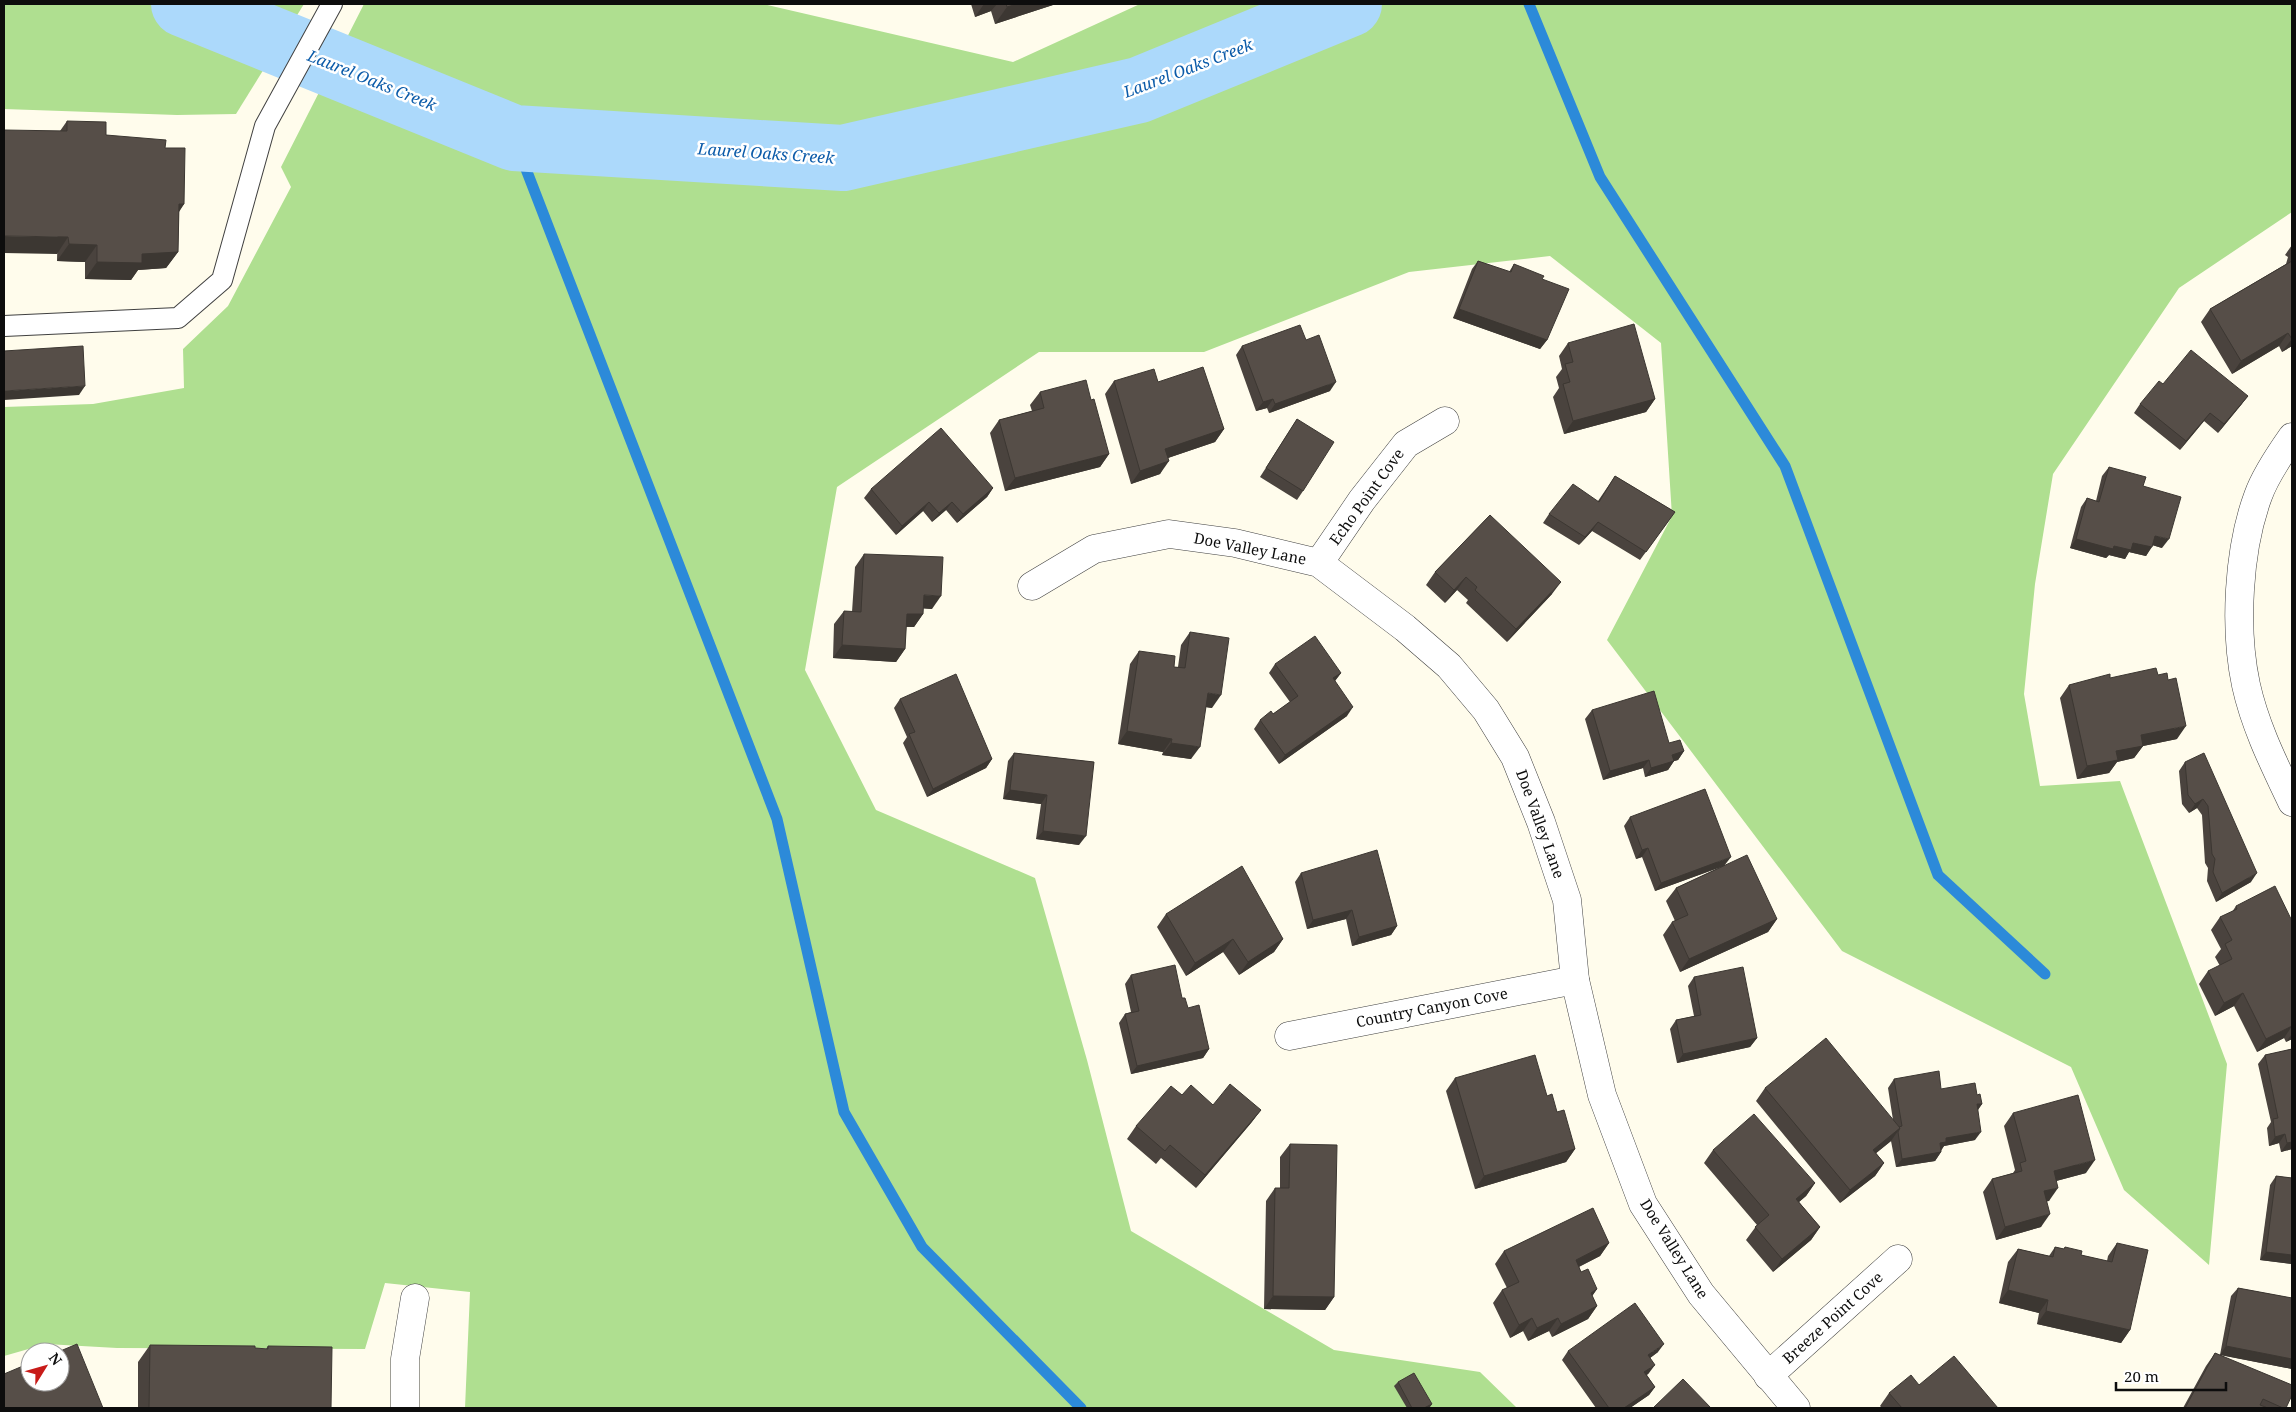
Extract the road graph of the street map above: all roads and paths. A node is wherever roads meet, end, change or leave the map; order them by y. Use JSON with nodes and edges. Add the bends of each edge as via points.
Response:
{"nodes":[{"id":1,"x":332,"y":4,"type":"edge"},
{"id":2,"x":4,"y":326,"type":"edge"},
{"id":3,"x":1445,"y":420,"type":"dead end"},
{"id":4,"x":2292,"y":437,"type":"edge"},
{"id":5,"x":1319,"y":563,"type":"junction"},
{"id":6,"x":1032,"y":586,"type":"dead end"},
{"id":7,"x":2292,"y":802,"type":"edge"},
{"id":8,"x":1574,"y":980,"type":"junction"},
{"id":9,"x":1289,"y":1036,"type":"dead end"},
{"id":10,"x":1898,"y":1259,"type":"dead end"},
{"id":11,"x":415,"y":1298,"type":"dead end"},
{"id":12,"x":1768,"y":1376,"type":"junction"},
{"id":13,"x":405,"y":1408,"type":"edge"},
{"id":14,"x":1796,"y":1408,"type":"edge"}],
"edges":[{"from":1,"to":2,"type":"lane","via":[[264,126],[222,280],[178,318]]},
{"from":3,"to":5,"type":"street","name":"Echo Point Cove","via":[[1406,444]]},
{"from":4,"to":7,"type":"street","via":[[2258,496],[2242,563],[2240,621],[2246,684],[2264,743]]},
{"from":5,"to":6,"type":"street","name":"Doe Valley Lane","via":[[1235,544],[1169,534],[1094,549]]},
{"from":5,"to":8,"type":"street","name":"Doe Valley Lane","via":[[1405,628],[1448,666],[1486,710],[1515,757],[1567,900]]},
{"from":8,"to":9,"type":"street","name":"Country Canyon Cove"},
{"from":8,"to":12,"type":"street","name":"Doe Valley Lane","via":[[1602,1095],[1643,1204],[1701,1294]]},
{"from":10,"to":12,"type":"street","name":"Breeze Point Cove"},
{"from":11,"to":13,"type":"street","via":[[405,1360]]},
{"from":12,"to":14,"type":"street","name":"Doe Valley Lane"}]}
